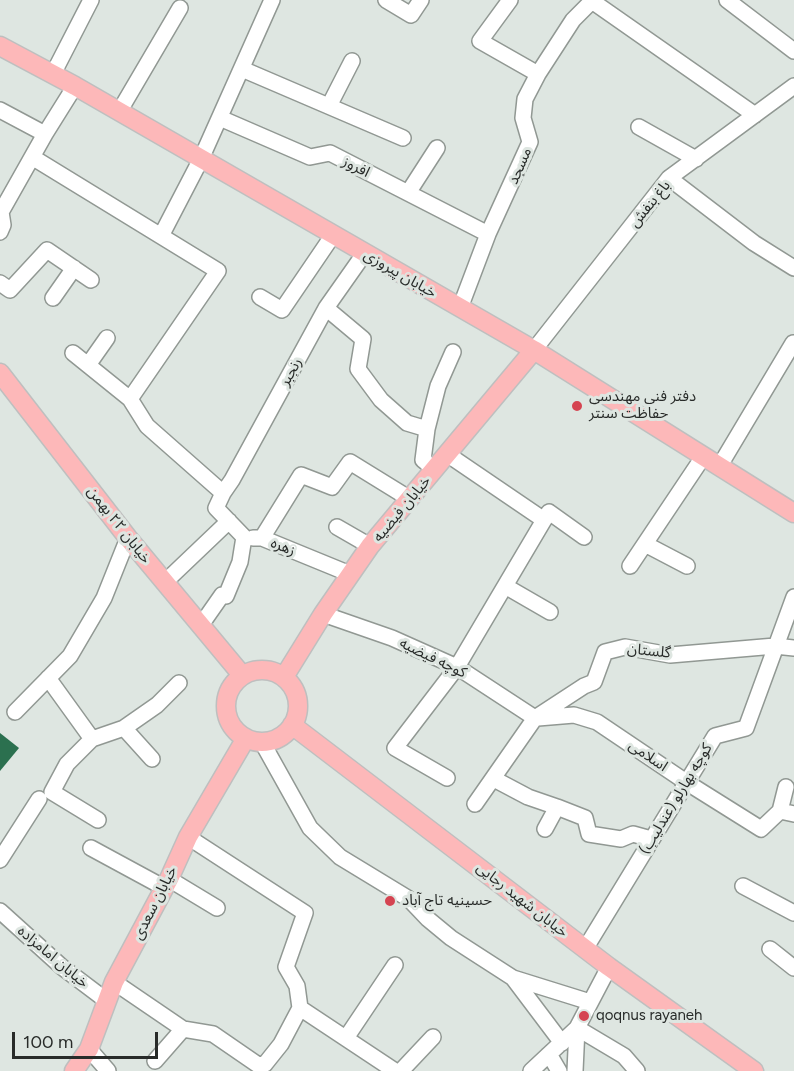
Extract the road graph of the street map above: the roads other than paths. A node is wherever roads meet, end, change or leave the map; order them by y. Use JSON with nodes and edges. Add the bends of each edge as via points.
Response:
{"nodes":[{"id":1,"x":91,"y":0,"type":"edge"},
{"id":2,"x":272,"y":0,"type":"edge"},
{"id":3,"x":386,"y":0,"type":"edge"},
{"id":4,"x":421,"y":0,"type":"edge"},
{"id":5,"x":510,"y":0,"type":"edge"},
{"id":6,"x":592,"y":0,"type":"edge"},
{"id":7,"x":727,"y":0,"type":"edge"},
{"id":8,"x":180,"y":8,"type":"dead end"},
{"id":9,"x":0,"y":46,"type":"edge"},
{"id":10,"x":794,"y":51,"type":"edge"},
{"id":11,"x":352,"y":61,"type":"dead end"},
{"id":12,"x":242,"y":69,"type":"junction"},
{"id":13,"x":53,"y":74,"type":"junction"},
{"id":14,"x":538,"y":74,"type":"junction"},
{"id":15,"x":75,"y":86,"type":"junction"},
{"id":16,"x":794,"y":86,"type":"edge"},
{"id":17,"x":329,"y":106,"type":"junction"},
{"id":18,"x":0,"y":110,"type":"edge"},
{"id":19,"x":119,"y":112,"type":"junction"},
{"id":20,"x":755,"y":115,"type":"junction"},
{"id":21,"x":220,"y":118,"type":"junction"},
{"id":22,"x":639,"y":127,"type":"dead end"},
{"id":23,"x":45,"y":134,"type":"junction"},
{"id":24,"x":402,"y":138,"type":"dead end"},
{"id":25,"x":437,"y":148,"type":"dead end"},
{"id":26,"x":32,"y":157,"type":"junction"},
{"id":27,"x":201,"y":159,"type":"junction"},
{"id":28,"x":696,"y":159,"type":"junction"},
{"id":29,"x":669,"y":178,"type":"junction"},
{"id":30,"x":408,"y":193,"type":"junction"},
{"id":31,"x":0,"y":232,"type":"edge"},
{"id":32,"x":488,"y":234,"type":"junction"},
{"id":33,"x":333,"y":235,"type":"junction"},
{"id":34,"x":161,"y":236,"type":"junction"},
{"id":35,"x":364,"y":254,"type":"junction"},
{"id":36,"x":74,"y":268,"type":"junction"},
{"id":37,"x":794,"y":268,"type":"edge"},
{"id":38,"x":91,"y":280,"type":"dead end"},
{"id":39,"x":0,"y":283,"type":"edge"},
{"id":40,"x":260,"y":297,"type":"dead end"},
{"id":41,"x":53,"y":298,"type":"dead end"},
{"id":42,"x":326,"y":308,"type":"junction"},
{"id":43,"x":459,"y":308,"type":"junction"},
{"id":44,"x":107,"y":338,"type":"dead end"},
{"id":45,"x":793,"y":343,"type":"edge"},
{"id":46,"x":534,"y":350,"type":"junction"},
{"id":47,"x":453,"y":352,"type":"dead end"},
{"id":48,"x":73,"y":353,"type":"dead end"},
{"id":49,"x":88,"y":365,"type":"junction"},
{"id":50,"x":0,"y":373,"type":"edge"},
{"id":51,"x":130,"y":399,"type":"junction"},
{"id":52,"x":427,"y":429,"type":"junction"},
{"id":53,"x":447,"y":454,"type":"junction"},
{"id":54,"x":703,"y":457,"type":"junction"},
{"id":55,"x":719,"y":467,"type":"junction"},
{"id":56,"x":434,"y":470,"type":"junction"},
{"id":57,"x":223,"y":493,"type":"junction"},
{"id":58,"x":410,"y":499,"type":"junction"},
{"id":59,"x":792,"y":507,"type":"edge"},
{"id":60,"x":544,"y":519,"type":"junction"},
{"id":61,"x":229,"y":521,"type":"junction"},
{"id":62,"x":337,"y":527,"type":"dead end"},
{"id":63,"x":244,"y":537,"type":"junction"},
{"id":64,"x":584,"y":537,"type":"dead end"},
{"id":65,"x":128,"y":538,"type":"junction"},
{"id":66,"x":262,"y":538,"type":"junction"},
{"id":67,"x":645,"y":544,"type":"junction"},
{"id":68,"x":370,"y":546,"type":"junction"},
{"id":69,"x":630,"y":566,"type":"dead end"},
{"id":70,"x":687,"y":566,"type":"dead end"},
{"id":71,"x":350,"y":574,"type":"junction"},
{"id":72,"x":165,"y":582,"type":"junction"},
{"id":73,"x":505,"y":586,"type":"junction"},
{"id":74,"x":794,"y":597,"type":"edge"},
{"id":75,"x":550,"y":612,"type":"dead end"},
{"id":76,"x":323,"y":614,"type":"junction"},
{"id":77,"x":201,"y":625,"type":"junction"},
{"id":78,"x":775,"y":646,"type":"junction"},
{"id":79,"x":794,"y":648,"type":"edge"},
{"id":80,"x":457,"y":667,"type":"junction"},
{"id":81,"x":242,"y":675,"type":"junction"},
{"id":82,"x":284,"y":677,"type":"junction"},
{"id":83,"x":48,"y":678,"type":"junction"},
{"id":84,"x":179,"y":683,"type":"dead end"},
{"id":85,"x":15,"y":712,"type":"dead end"},
{"id":86,"x":535,"y":718,"type":"junction"},
{"id":87,"x":292,"y":725,"type":"junction"},
{"id":88,"x":124,"y":728,"type":"junction"},
{"id":89,"x":92,"y":739,"type":"junction"},
{"id":90,"x":254,"y":740,"type":"junction"},
{"id":91,"x":152,"y":759,"type":"dead end"},
{"id":92,"x":447,"y":778,"type":"dead end"},
{"id":93,"x":494,"y":779,"type":"junction"},
{"id":94,"x":686,"y":782,"type":"junction"},
{"id":95,"x":786,"y":787,"type":"dead end"},
{"id":96,"x":39,"y":799,"type":"dead end"},
{"id":97,"x":475,"y":804,"type":"dead end"},
{"id":98,"x":557,"y":807,"type":"junction"},
{"id":99,"x":787,"y":813,"type":"edge"},
{"id":100,"x":98,"y":820,"type":"dead end"},
{"id":101,"x":545,"y":829,"type":"dead end"},
{"id":102,"x":188,"y":837,"type":"junction"},
{"id":103,"x":651,"y":839,"type":"junction"},
{"id":104,"x":91,"y":848,"type":"dead end"},
{"id":105,"x":0,"y":860,"type":"edge"},
{"id":106,"x":166,"y":883,"type":"junction"},
{"id":107,"x":743,"y":886,"type":"dead end"},
{"id":108,"x":218,"y":908,"type":"dead end"},
{"id":109,"x":0,"y":911,"type":"edge"},
{"id":110,"x":794,"y":913,"type":"edge"},
{"id":111,"x":585,"y":949,"type":"junction"},
{"id":112,"x":770,"y":949,"type":"dead end"},
{"id":113,"x":395,"y":965,"type":"dead end"},
{"id":114,"x":609,"y":967,"type":"junction"},
{"id":115,"x":794,"y":968,"type":"edge"},
{"id":116,"x":513,"y":978,"type":"junction"},
{"id":117,"x":114,"y":982,"type":"junction"},
{"id":118,"x":107,"y":1001,"type":"junction"},
{"id":119,"x":590,"y":1002,"type":"junction"},
{"id":120,"x":300,"y":1008,"type":"junction"},
{"id":121,"x":577,"y":1028,"type":"junction"},
{"id":122,"x":183,"y":1029,"type":"junction"},
{"id":123,"x":434,"y":1037,"type":"dead end"},
{"id":124,"x":346,"y":1038,"type":"junction"},
{"id":125,"x":562,"y":1043,"type":"junction"},
{"id":126,"x":89,"y":1049,"type":"junction"},
{"id":127,"x":549,"y":1054,"type":"junction"},
{"id":128,"x":155,"y":1061,"type":"dead end"},
{"id":129,"x":268,"y":1068,"type":"edge"},
{"id":130,"x":74,"y":1071,"type":"edge"},
{"id":131,"x":108,"y":1071,"type":"edge"},
{"id":132,"x":395,"y":1071,"type":"edge"},
{"id":133,"x":401,"y":1071,"type":"edge"},
{"id":134,"x":531,"y":1071,"type":"edge"},
{"id":135,"x":560,"y":1071,"type":"edge"},
{"id":136,"x":575,"y":1071,"type":"edge"},
{"id":137,"x":637,"y":1071,"type":"edge"},
{"id":138,"x":754,"y":1071,"type":"edge"}],
"edges":[{"from":1,"to":13,"type":"street"},
{"from":2,"to":12,"type":"street"},
{"from":3,"to":4,"type":"street","via":[[411,15]]},
{"from":5,"to":14,"type":"street","via":[[480,41]]},
{"from":6,"to":14,"type":"street","name":"مسجد","via":[[573,20]]},
{"from":6,"to":20,"type":"street"},
{"from":7,"to":10,"type":"street"},
{"from":8,"to":19,"type":"street"},
{"from":9,"to":13,"type":"main road","name":"خیابان پیروزی"},
{"from":11,"to":17,"type":"street"},
{"from":12,"to":17,"type":"street"},
{"from":12,"to":21,"type":"street"},
{"from":13,"to":15,"type":"main road","name":"خیابان پیروزی"},
{"from":14,"to":32,"type":"street","name":"مسجد","via":[[525,99],[523,118],[531,142]]},
{"from":15,"to":19,"type":"main road","name":"خیابان پیروزی"},
{"from":15,"to":23,"type":"street"},
{"from":16,"to":20,"type":"street","name":"باغ بنفش"},
{"from":17,"to":24,"type":"street"},
{"from":18,"to":23,"type":"street"},
{"from":19,"to":27,"type":"main road","name":"خیابان پیروزی"},
{"from":20,"to":28,"type":"street","name":"باغ بنفش"},
{"from":21,"to":27,"type":"street"},
{"from":21,"to":30,"type":"street","name":"افروز","via":[[310,157],[330,153]]},
{"from":22,"to":28,"type":"street"},
{"from":23,"to":26,"type":"street"},
{"from":25,"to":30,"type":"street"},
{"from":26,"to":31,"type":"street","via":[[1,212]]},
{"from":26,"to":34,"type":"street"},
{"from":27,"to":33,"type":"main road","name":"خیابان پیروزی"},
{"from":27,"to":34,"type":"street"},
{"from":28,"to":29,"type":"street","name":"باغ بنفش"},
{"from":29,"to":37,"type":"street","via":[[754,243]]},
{"from":29,"to":46,"type":"street","name":"باغ بنفش"},
{"from":30,"to":32,"type":"street","name":"افروز"},
{"from":32,"to":43,"type":"street","name":"مسجد"},
{"from":33,"to":35,"type":"main road","name":"خیابان پیروزی"},
{"from":33,"to":40,"type":"street","via":[[282,310]]},
{"from":34,"to":51,"type":"street","via":[[218,271]]},
{"from":35,"to":42,"type":"street","name":"رنجبر"},
{"from":35,"to":43,"type":"main road","name":"خیابان پیروزی"},
{"from":36,"to":38,"type":"street"},
{"from":36,"to":39,"type":"street","via":[[47,250],[10,290]]},
{"from":36,"to":41,"type":"street"},
{"from":42,"to":52,"type":"street","via":[[363,339],[358,369],[381,400],[407,423]]},
{"from":42,"to":57,"type":"street","name":"رنجبر"},
{"from":43,"to":46,"type":"main road","name":"خیابان پیروزی"},
{"from":44,"to":49,"type":"street"},
{"from":45,"to":55,"type":"street"},
{"from":46,"to":53,"type":"main road","name":"خیابان فیضیه"},
{"from":46,"to":54,"type":"main road","name":"خیابان پیروزی"},
{"from":47,"to":52,"type":"street","via":[[438,386]]},
{"from":48,"to":49,"type":"street"},
{"from":49,"to":51,"type":"street"},
{"from":50,"to":65,"type":"main road","name":"خیابان ۲۲ بهمن"},
{"from":51,"to":57,"type":"street","via":[[147,426]]},
{"from":52,"to":56,"type":"street","via":[[423,460]]},
{"from":53,"to":56,"type":"main road","name":"خیابان فیضیه"},
{"from":53,"to":60,"type":"street"},
{"from":54,"to":55,"type":"main road","name":"خیابان پیروزی"},
{"from":54,"to":67,"type":"street"},
{"from":55,"to":59,"type":"main road","name":"خیابان پیروزی"},
{"from":56,"to":58,"type":"main road","name":"خیابان فیضیه"},
{"from":57,"to":61,"type":"street","via":[[216,508]]},
{"from":58,"to":66,"type":"street","via":[[350,462],[332,487],[301,475]]},
{"from":58,"to":68,"type":"main road","name":"خیابان فیضیه"},
{"from":60,"to":64,"type":"street","via":[[549,512]]},
{"from":60,"to":73,"type":"street"},
{"from":61,"to":63,"type":"street"},
{"from":61,"to":72,"type":"street"},
{"from":62,"to":68,"type":"street"},
{"from":63,"to":66,"type":"street","name":"زهره"},
{"from":63,"to":77,"type":"street","via":[[240,562],[226,596],[222,595]]},
{"from":65,"to":72,"type":"main road","name":"خیابان ۲۲ بهمن"},
{"from":65,"to":83,"type":"street","via":[[104,598],[70,656]]},
{"from":66,"to":71,"type":"street","name":"زهره"},
{"from":67,"to":69,"type":"street"},
{"from":67,"to":70,"type":"street"},
{"from":68,"to":71,"type":"main road","name":"خیابان فیضیه"},
{"from":71,"to":76,"type":"main road","name":"خیابان فیضیه"},
{"from":72,"to":77,"type":"main road","name":"خیابان ۲۲ بهمن"},
{"from":73,"to":75,"type":"street"},
{"from":73,"to":80,"type":"street"},
{"from":74,"to":78,"type":"street","name":"کوچه بهارلو (عندلیب)"},
{"from":76,"to":80,"type":"street","name":"کوچه فیضیه","via":[[392,638]]},
{"from":76,"to":82,"type":"main road","name":"خیابان فیضیه"},
{"from":77,"to":81,"type":"main road","name":"خیابان ۲۲ بهمن"},
{"from":78,"to":79,"type":"street","name":"گلستان"},
{"from":78,"to":86,"type":"street","name":"گلستان","via":[[669,655],[625,647],[605,652],[594,682]]},
{"from":78,"to":94,"type":"street","name":"کوچه بهارلو (عندلیب)","via":[[746,728],[715,736]]},
{"from":80,"to":86,"type":"street","name":"کوچه فیضیه"},
{"from":80,"to":92,"type":"street","via":[[395,748]]},
{"from":81,"to":82,"type":"main road","via":[[267,670]]},
{"from":81,"to":90,"type":"main road","via":[[228,692],[226,714],[237,732]]},
{"from":82,"to":87,"type":"main road","via":[[296,694],[298,705]]},
{"from":83,"to":85,"type":"street"},
{"from":83,"to":89,"type":"street"},
{"from":84,"to":88,"type":"street","via":[[157,705]]},
{"from":86,"to":93,"type":"street"},
{"from":86,"to":94,"type":"street","name":"اسلامی","via":[[574,715],[597,722]]},
{"from":87,"to":90,"type":"main road","via":[[276,739]]},
{"from":87,"to":111,"type":"main road","name":"خیابان شهید رجایی"},
{"from":88,"to":89,"type":"street"},
{"from":88,"to":91,"type":"street"},
{"from":89,"to":100,"type":"street","via":[[67,764],[52,792]]},
{"from":90,"to":102,"type":"main road","name":"خیابان سعدی"},
{"from":90,"to":116,"type":"street","via":[[310,828],[340,857],[409,899],[451,938]]},
{"from":93,"to":97,"type":"street"},
{"from":93,"to":98,"type":"street"},
{"from":94,"to":99,"type":"street","name":"اسلامی","via":[[761,829]]},
{"from":94,"to":103,"type":"street","name":"کوچه بهارلو (عندلیب)"},
{"from":95,"to":99,"type":"street","name":"اسلامی"},
{"from":96,"to":105,"type":"street"},
{"from":98,"to":101,"type":"street"},
{"from":98,"to":103,"type":"street","via":[[585,818],[590,834],[621,839],[633,834]]},
{"from":102,"to":106,"type":"main road","name":"خیابان سعدی"},
{"from":102,"to":120,"type":"street","via":[[305,913],[286,967],[297,986]]},
{"from":103,"to":111,"type":"street","name":"کوچه بهارلو (عندلیب)"},
{"from":104,"to":106,"type":"street"},
{"from":106,"to":108,"type":"street"},
{"from":106,"to":117,"type":"main road","name":"خیابان سعدی"},
{"from":107,"to":110,"type":"street"},
{"from":109,"to":118,"type":"street","name":"خیابان امامزاده"},
{"from":111,"to":114,"type":"main road","name":"خیابان شهید رجایی"},
{"from":112,"to":115,"type":"street"},
{"from":113,"to":124,"type":"street"},
{"from":114,"to":119,"type":"street"},
{"from":114,"to":138,"type":"main road","name":"خیابان شهید رجایی"},
{"from":116,"to":119,"type":"street"},
{"from":116,"to":125,"type":"street"},
{"from":117,"to":118,"type":"main road","name":"خیابان سعدی"},
{"from":117,"to":122,"type":"street"},
{"from":118,"to":126,"type":"main road","name":"خیابان سعدی"},
{"from":119,"to":121,"type":"street"},
{"from":120,"to":124,"type":"street"},
{"from":120,"to":129,"type":"street"},
{"from":121,"to":125,"type":"street"},
{"from":121,"to":136,"type":"street"},
{"from":121,"to":137,"type":"street","via":[[624,1056]]},
{"from":122,"to":128,"type":"street"},
{"from":122,"to":129,"type":"street","via":[[213,1034]]},
{"from":123,"to":133,"type":"street"},
{"from":124,"to":132,"type":"street"},
{"from":125,"to":127,"type":"street"},
{"from":126,"to":130,"type":"main road","name":"خیابان سعدی"},
{"from":126,"to":131,"type":"street"},
{"from":127,"to":134,"type":"street"},
{"from":127,"to":135,"type":"street"}]}
